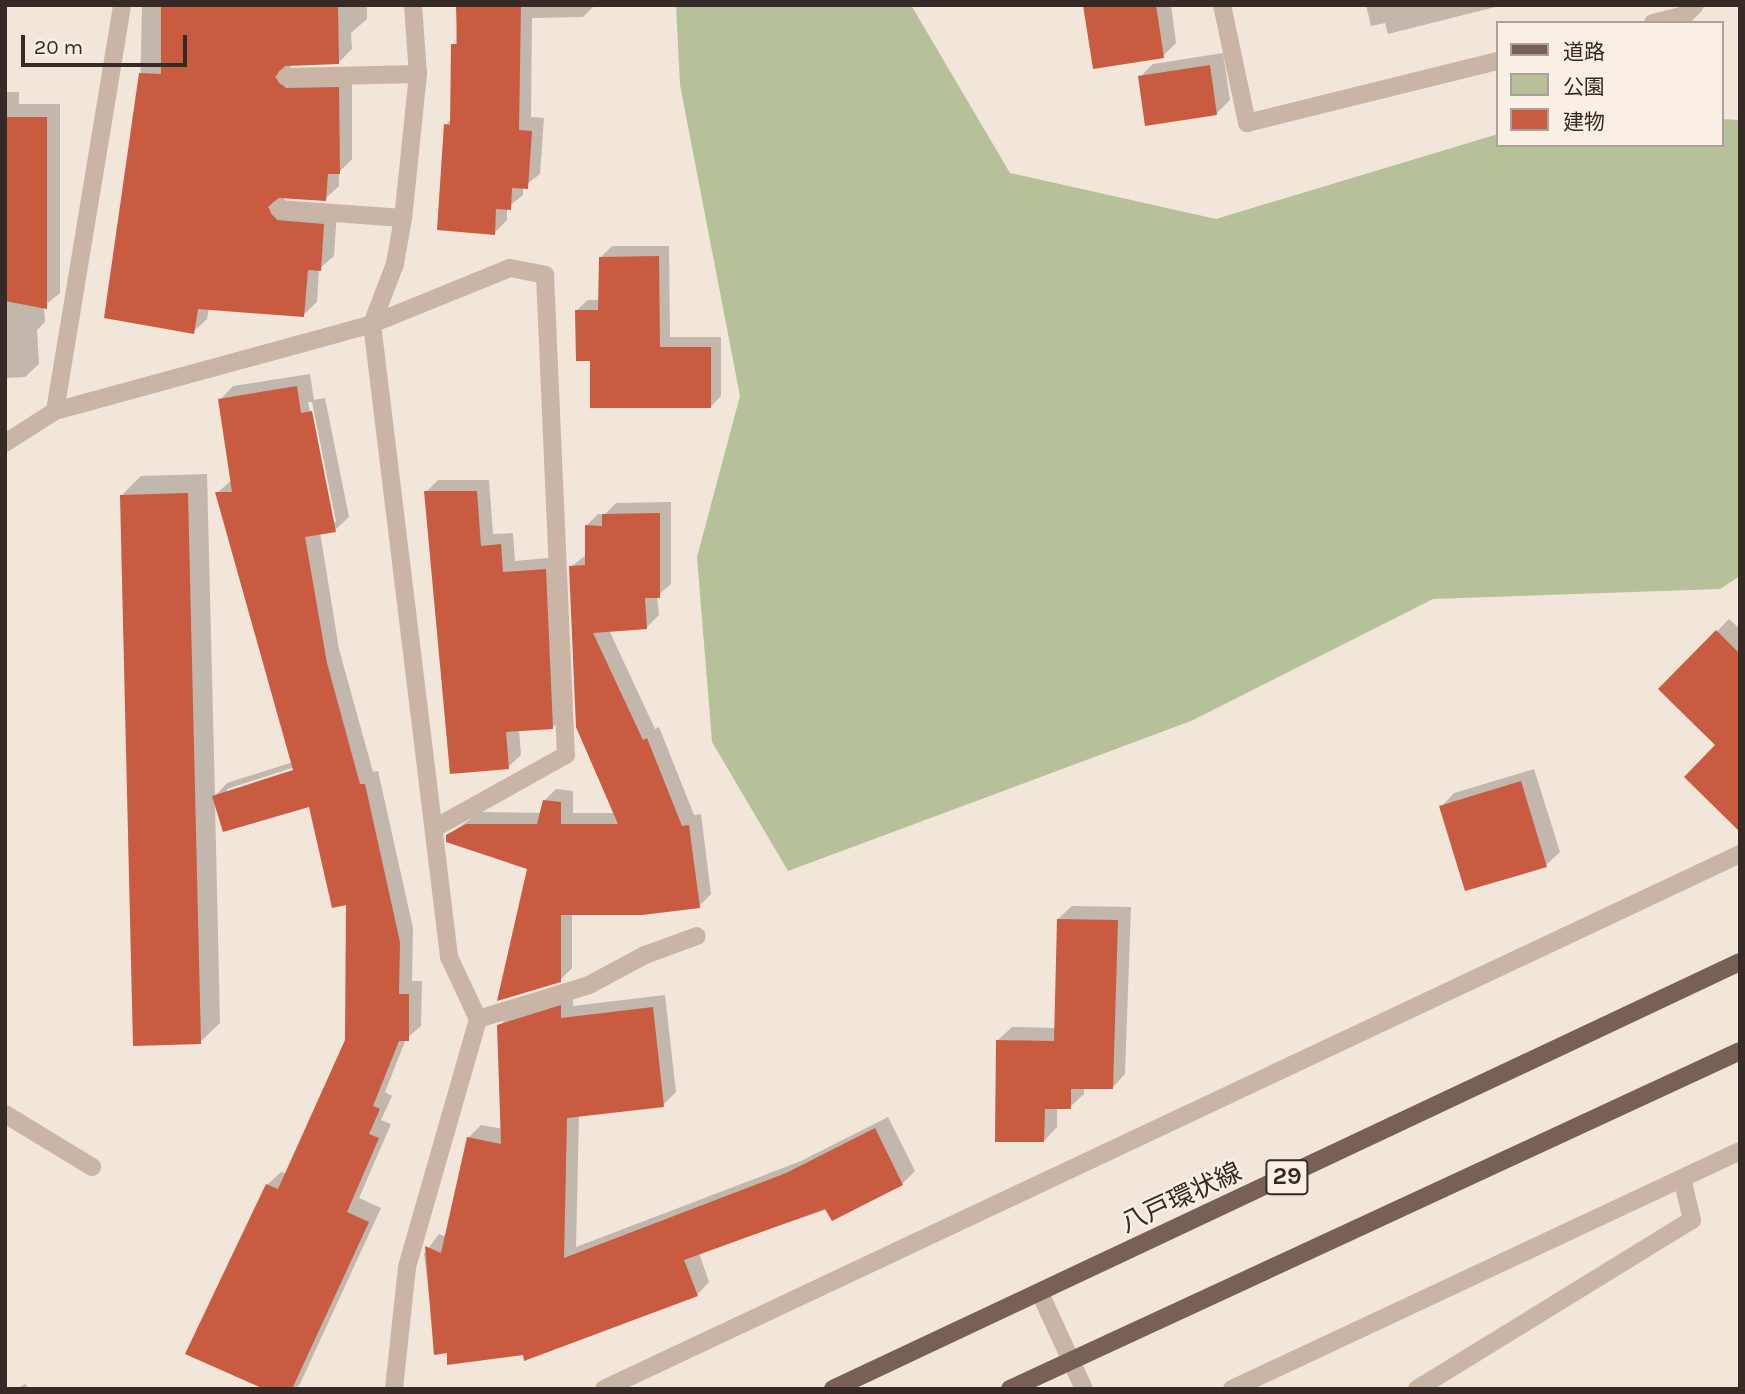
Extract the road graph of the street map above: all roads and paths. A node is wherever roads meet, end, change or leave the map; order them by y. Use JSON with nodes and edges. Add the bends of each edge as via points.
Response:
{"nodes":[{"id":1,"x":122,"y":5,"type":"edge"},
{"id":2,"x":413,"y":5,"type":"edge"},
{"id":3,"x":1222,"y":5,"type":"edge"},
{"id":4,"x":1695,"y":5,"type":"edge"},
{"id":5,"x":1661,"y":21,"type":"edge"},
{"id":6,"x":1496,"y":61,"type":"edge"},
{"id":7,"x":418,"y":75,"type":"junction"},
{"id":8,"x":286,"y":77,"type":"dead end"},
{"id":9,"x":279,"y":209,"type":"dead end"},
{"id":10,"x":403,"y":218,"type":"junction"},
{"id":11,"x":372,"y":324,"type":"junction"},
{"id":12,"x":55,"y":411,"type":"junction"},
{"id":13,"x":5,"y":443,"type":"edge"},
{"id":14,"x":435,"y":828,"type":"junction"},
{"id":15,"x":1740,"y":854,"type":"edge"},
{"id":16,"x":697,"y":936,"type":"dead end"},
{"id":17,"x":1740,"y":962,"type":"edge"},
{"id":18,"x":478,"y":1018,"type":"junction"},
{"id":19,"x":1740,"y":1051,"type":"edge"},
{"id":20,"x":5,"y":1114,"type":"edge"},
{"id":21,"x":1740,"y":1151,"type":"edge"},
{"id":22,"x":92,"y":1167,"type":"dead end"},
{"id":23,"x":1682,"y":1178,"type":"junction"},
{"id":24,"x":1040,"y":1293,"type":"junction"},
{"id":25,"x":1070,"y":1361,"type":"junction"},
{"id":26,"x":394,"y":1389,"type":"edge"},
{"id":27,"x":604,"y":1389,"type":"edge"},
{"id":28,"x":833,"y":1389,"type":"edge"},
{"id":29,"x":1010,"y":1389,"type":"edge"},
{"id":30,"x":1084,"y":1389,"type":"edge"},
{"id":31,"x":1232,"y":1389,"type":"edge"},
{"id":32,"x":1417,"y":1389,"type":"edge"}],
"edges":[{"from":1,"to":12,"type":"street"},
{"from":2,"to":7,"type":"street"},
{"from":3,"to":6,"type":"street","via":[[1247,123]]},
{"from":4,"to":5,"type":"street","via":[[1685,15]]},
{"from":7,"to":8,"type":"street"},
{"from":7,"to":10,"type":"street"},
{"from":9,"to":10,"type":"street"},
{"from":10,"to":11,"type":"street","via":[[396,264]]},
{"from":11,"to":12,"type":"street"},
{"from":11,"to":14,"type":"street"},
{"from":11,"to":14,"type":"street","via":[[510,268],[545,275],[566,755]]},
{"from":12,"to":13,"type":"street"},
{"from":14,"to":18,"type":"street","via":[[449,957]]},
{"from":15,"to":27,"type":"street"},
{"from":16,"to":18,"type":"street","via":[[645,954],[589,985]]},
{"from":17,"to":24,"type":"main road","name":"八戸環状線","number":"29"},
{"from":18,"to":26,"type":"street","via":[[407,1267]]},
{"from":19,"to":25,"type":"main road"},
{"from":20,"to":22,"type":"street"},
{"from":21,"to":23,"type":"street"},
{"from":23,"to":31,"type":"street"},
{"from":23,"to":32,"type":"street","via":[[1692,1220]]},
{"from":24,"to":25,"type":"street"},
{"from":24,"to":28,"type":"main road","name":"八戸環状線","number":"29"},
{"from":25,"to":29,"type":"main road"},
{"from":25,"to":30,"type":"street"}]}
